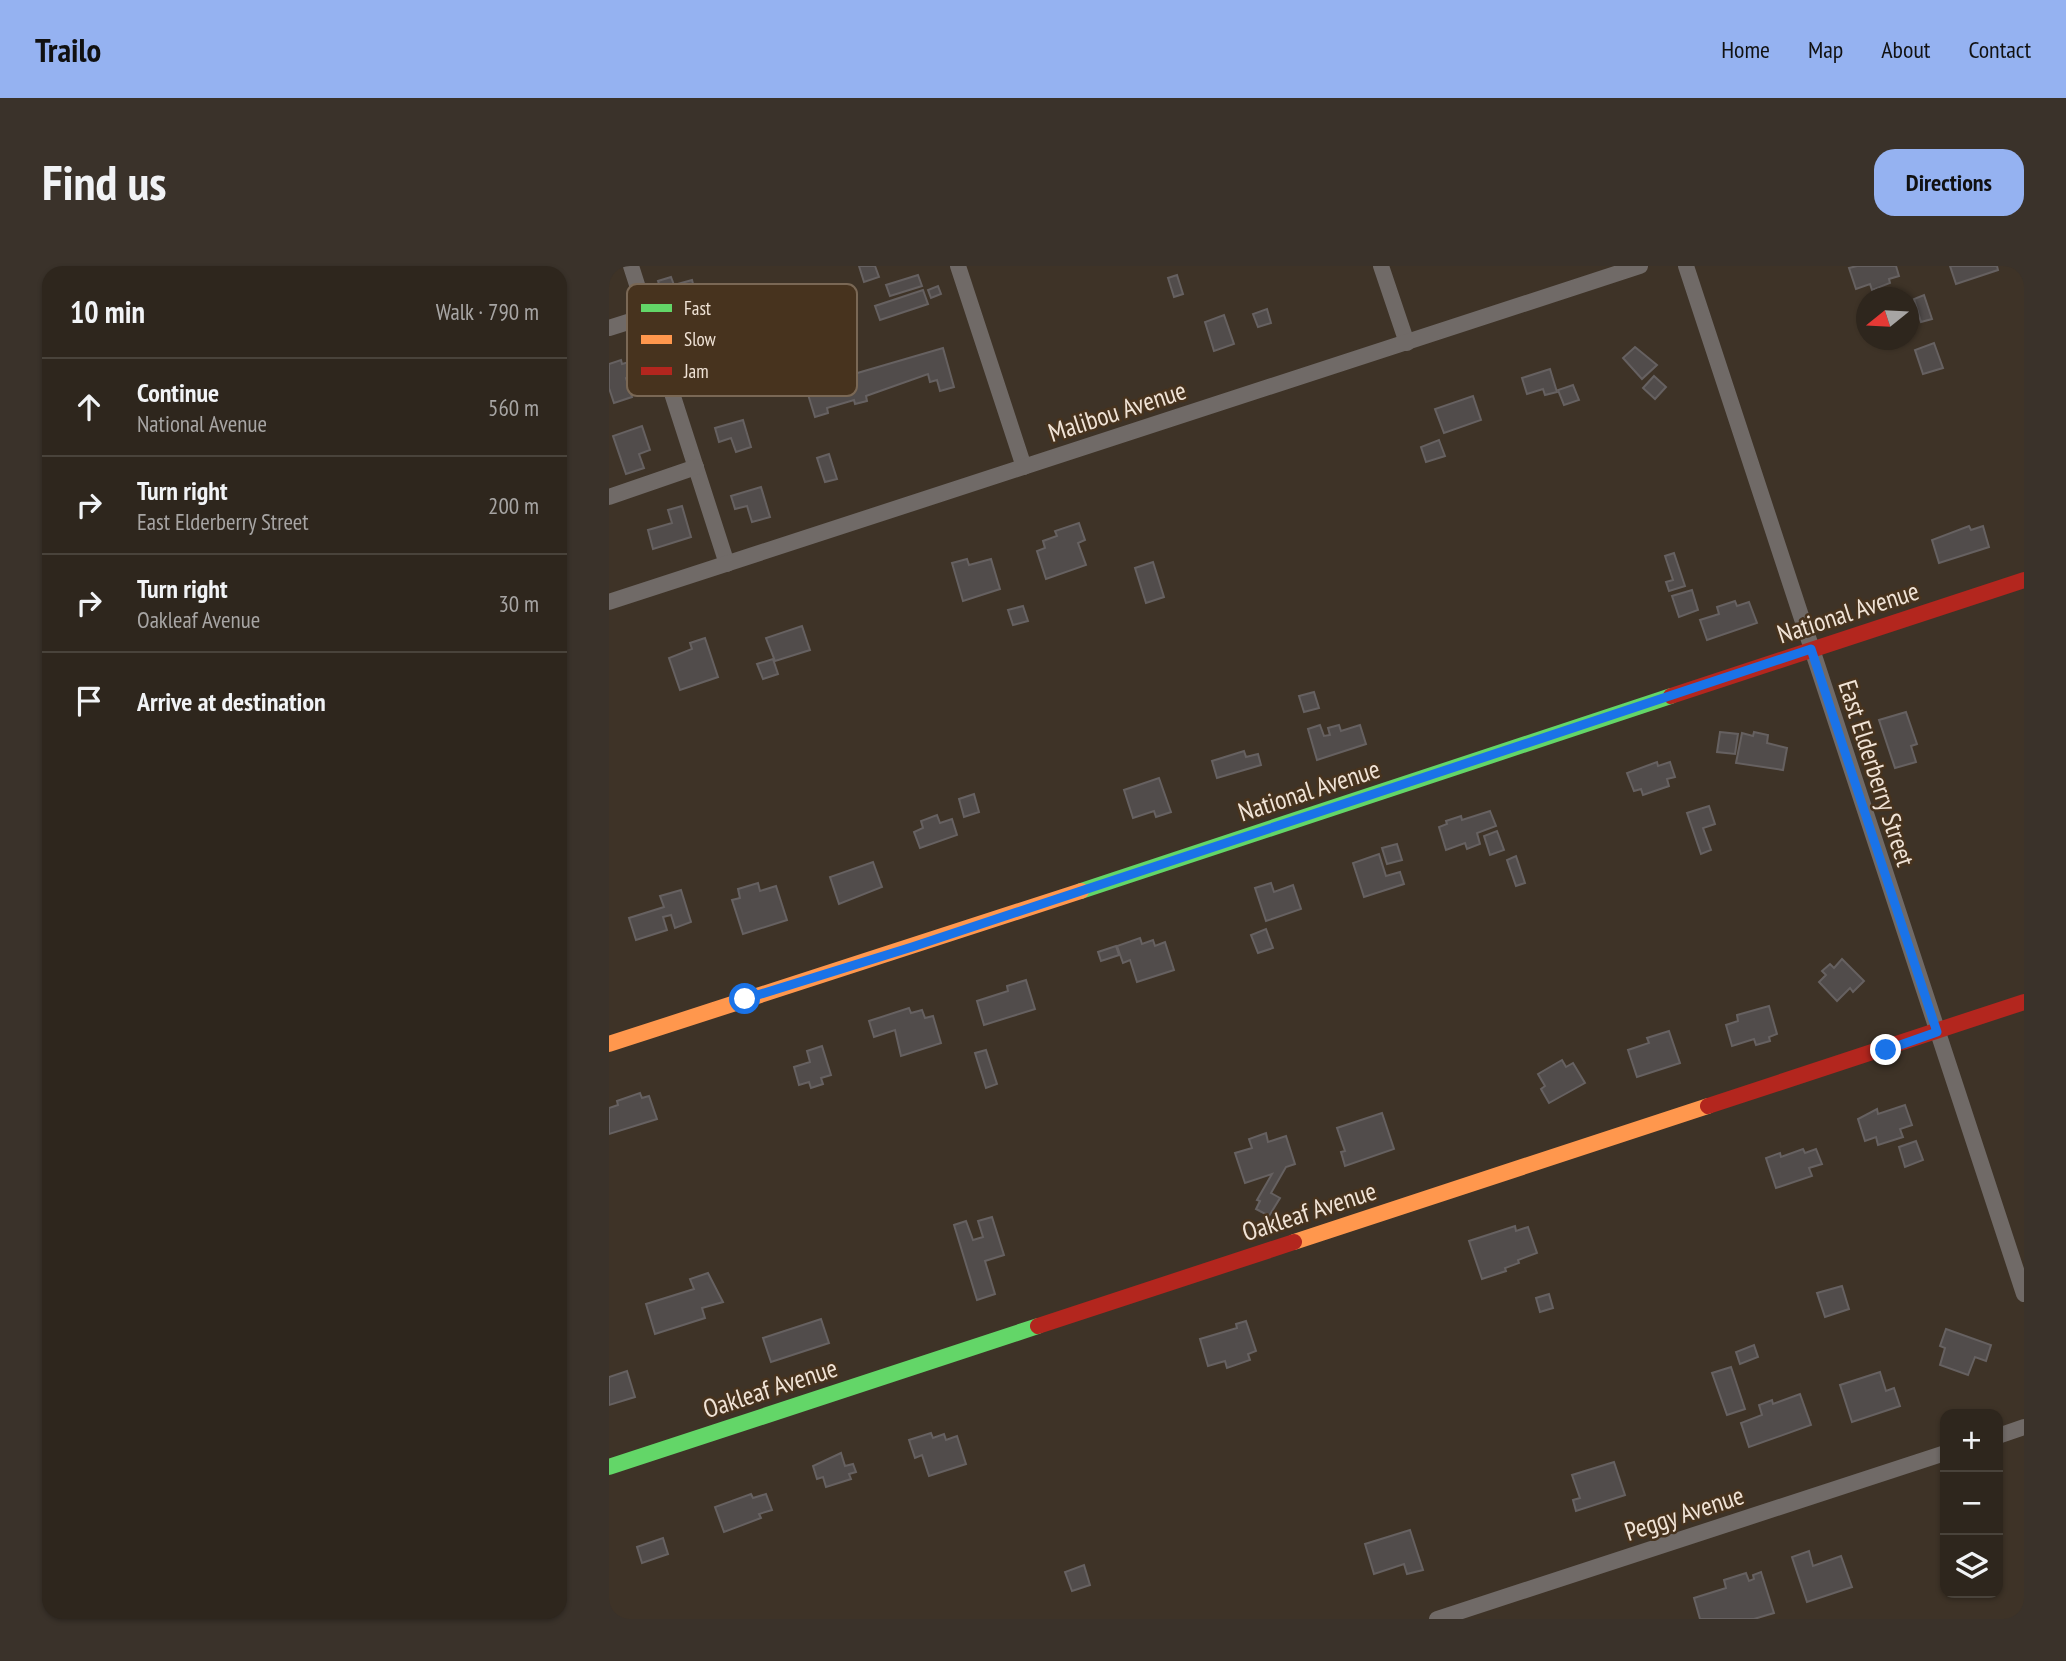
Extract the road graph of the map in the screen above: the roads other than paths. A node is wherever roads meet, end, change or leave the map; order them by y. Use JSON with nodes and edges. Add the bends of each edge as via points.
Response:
{"nodes":[{"id":1,"x":631,"y":266,"type":"edge"},
{"id":2,"x":958,"y":266,"type":"edge"},
{"id":3,"x":1381,"y":266,"type":"edge"},
{"id":4,"x":1640,"y":266,"type":"edge"},
{"id":5,"x":1686,"y":266,"type":"edge"},
{"id":6,"x":637,"y":284,"type":"edge"},
{"id":7,"x":627,"y":322,"type":"edge"},
{"id":8,"x":609,"y":328,"type":"edge"},
{"id":9,"x":1406,"y":343,"type":"junction"},
{"id":10,"x":673,"y":396,"type":"edge"},
{"id":11,"x":696,"y":467,"type":"junction"},
{"id":12,"x":1024,"y":467,"type":"junction"},
{"id":13,"x":609,"y":497,"type":"edge"},
{"id":14,"x":727,"y":564,"type":"junction"},
{"id":15,"x":2024,"y":580,"type":"edge"},
{"id":16,"x":609,"y":602,"type":"edge"},
{"id":17,"x":1811,"y":649,"type":"junction"},
{"id":18,"x":2024,"y":1002,"type":"edge"},
{"id":19,"x":1937,"y":1032,"type":"junction"},
{"id":20,"x":609,"y":1044,"type":"edge"},
{"id":21,"x":2024,"y":1294,"type":"edge"},
{"id":22,"x":2024,"y":1427,"type":"edge"},
{"id":23,"x":2003,"y":1434,"type":"edge"},
{"id":24,"x":1940,"y":1455,"type":"edge"},
{"id":25,"x":609,"y":1467,"type":"edge"},
{"id":26,"x":1437,"y":1619,"type":"edge"}],
"edges":[{"from":1,"to":6,"type":"street"},
{"from":2,"to":12,"type":"street"},
{"from":3,"to":9,"type":"street"},
{"from":4,"to":9,"type":"street","name":"Malibou Avenue"},
{"from":5,"to":17,"type":"street","name":"East Elderberry Street"},
{"from":7,"to":8,"type":"street"},
{"from":9,"to":12,"type":"street","name":"Malibou Avenue"},
{"from":10,"to":11,"type":"street"},
{"from":11,"to":13,"type":"street"},
{"from":11,"to":14,"type":"street"},
{"from":12,"to":14,"type":"street","name":"Malibou Avenue"},
{"from":14,"to":16,"type":"street","name":"Malibou Avenue"},
{"from":15,"to":17,"type":"street","name":"National Avenue"},
{"from":17,"to":19,"type":"street","name":"East Elderberry Street"},
{"from":17,"to":20,"type":"street","name":"National Avenue"},
{"from":18,"to":19,"type":"street","name":"Oakleaf Avenue"},
{"from":19,"to":21,"type":"street","name":"East Elderberry Street"},
{"from":19,"to":25,"type":"street","name":"Oakleaf Avenue"},
{"from":22,"to":23,"type":"street"},
{"from":24,"to":26,"type":"street","name":"Peggy Avenue"}]}
